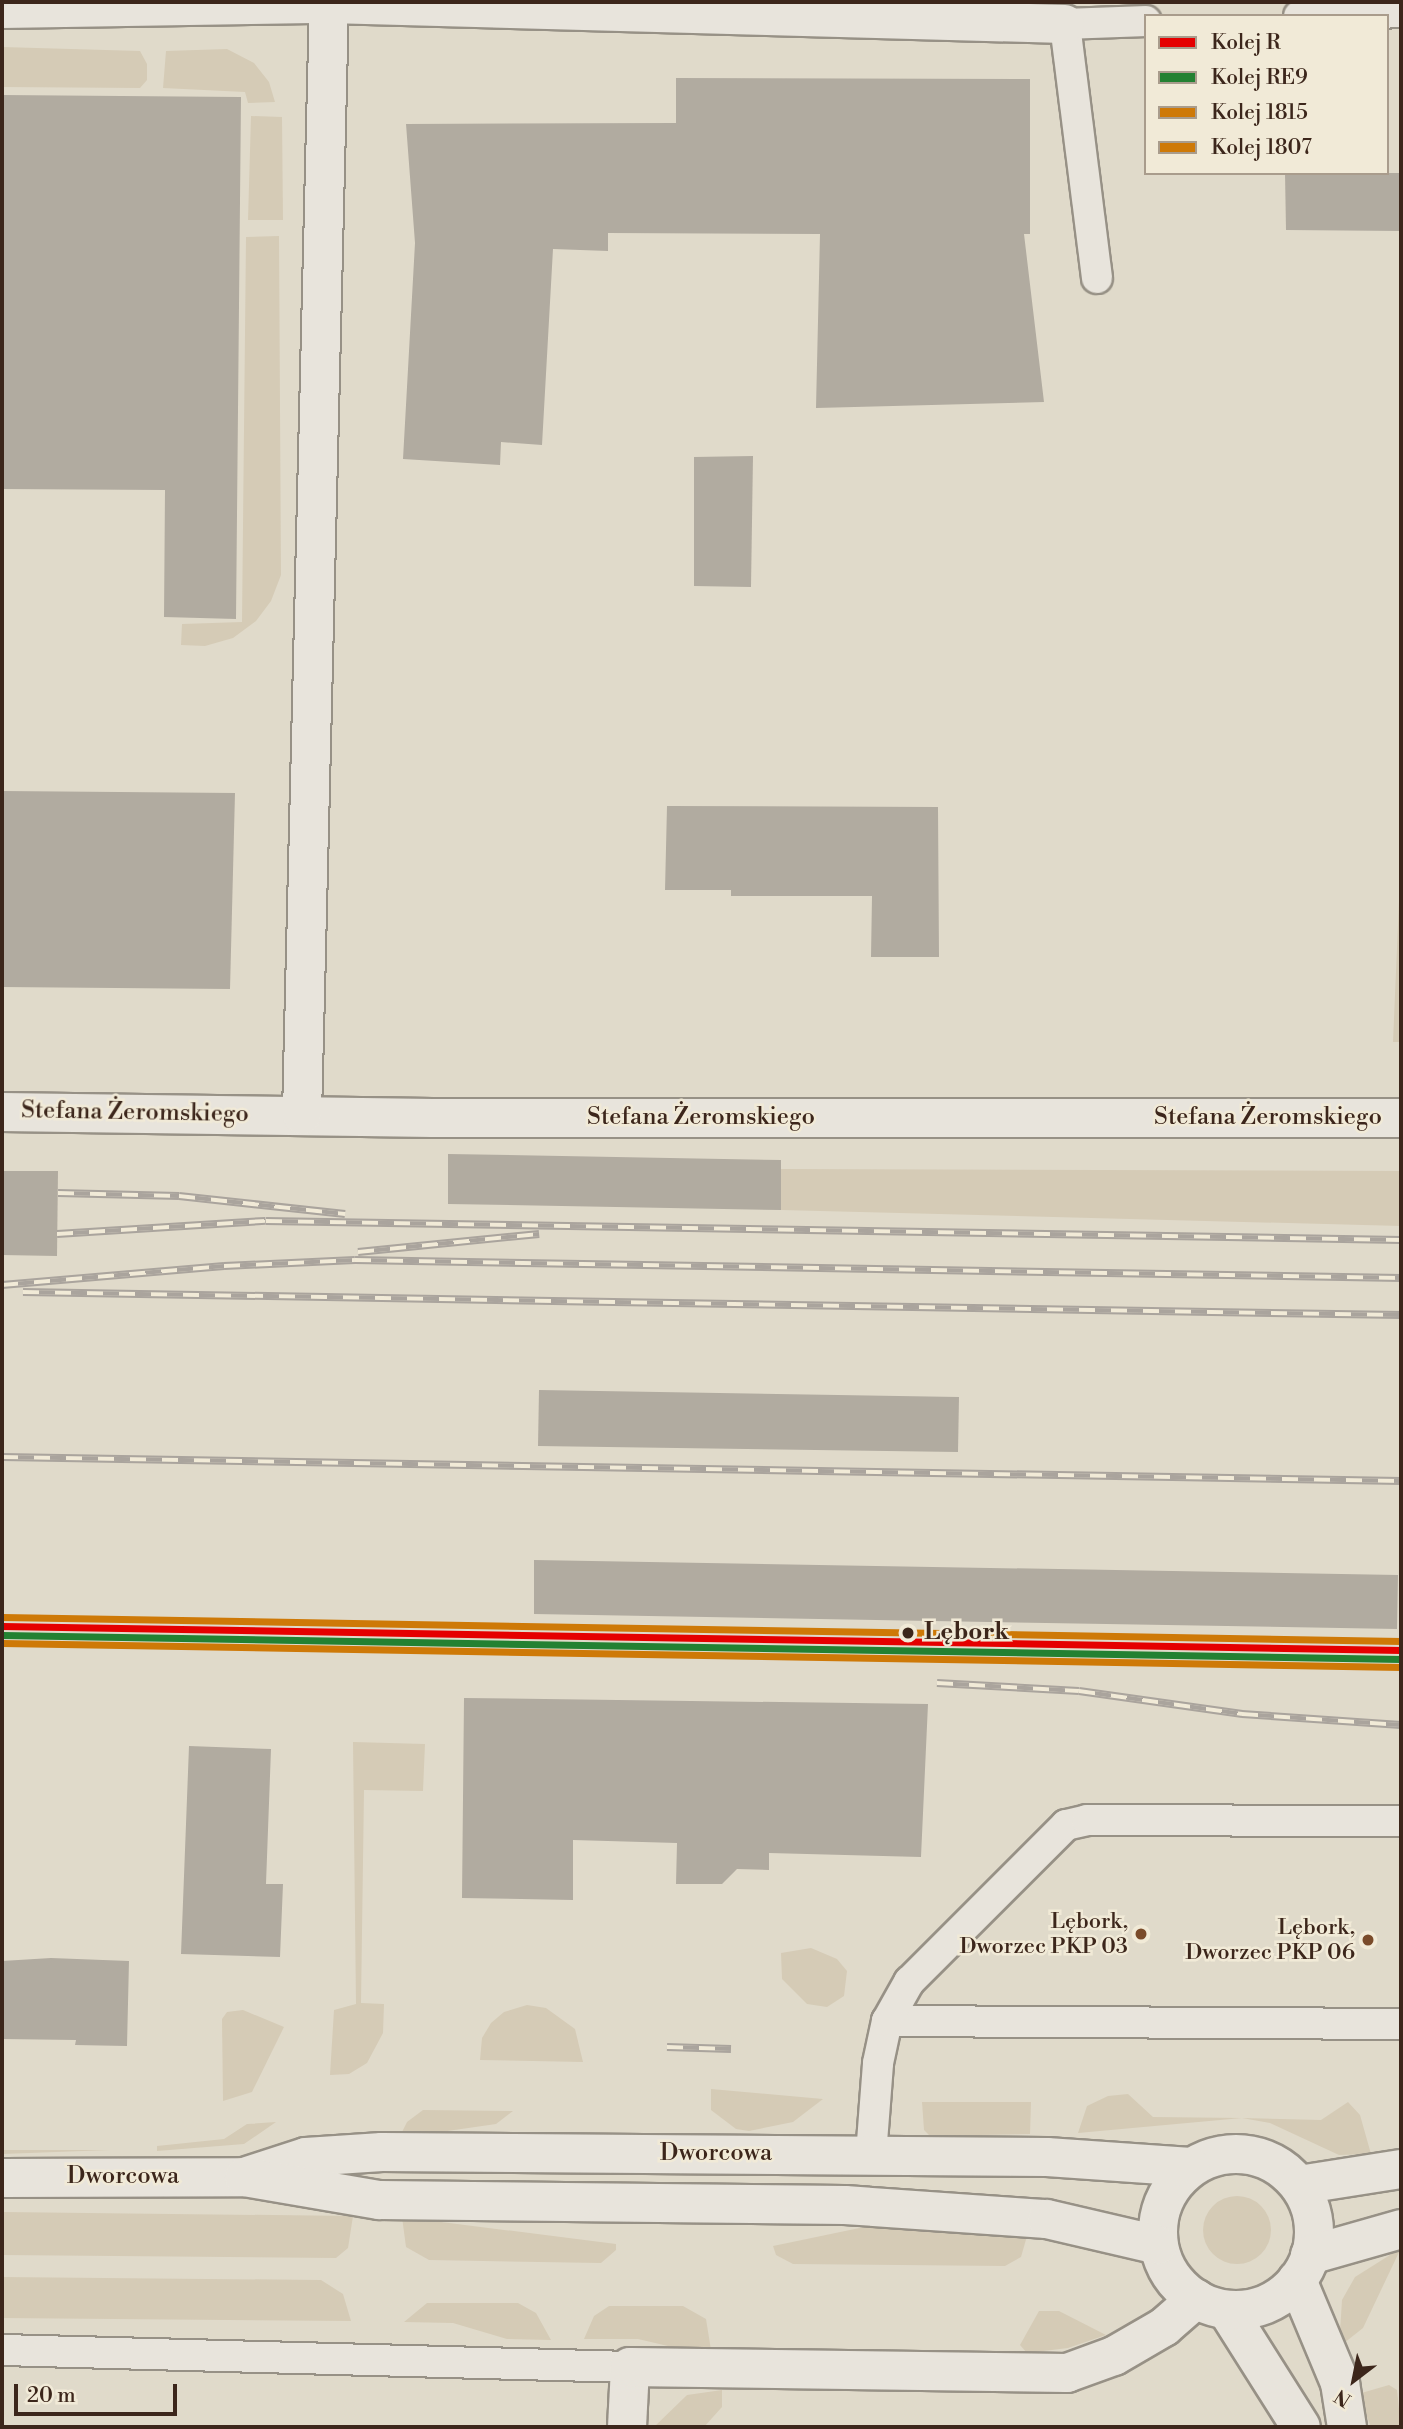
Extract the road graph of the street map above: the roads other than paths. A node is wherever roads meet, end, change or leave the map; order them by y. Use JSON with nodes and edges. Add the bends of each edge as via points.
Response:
{"nodes":[{"id":1,"x":329,"y":4,"type":"junction"},
{"id":2,"x":23,"y":7,"type":"edge"},
{"id":3,"x":1401,"y":12,"type":"edge"},
{"id":4,"x":1350,"y":14,"type":"edge"},
{"id":5,"x":1144,"y":21,"type":"edge"},
{"id":6,"x":1065,"y":24,"type":"junction"},
{"id":7,"x":1097,"y":278,"type":"dead end"},
{"id":8,"x":2,"y":1112,"type":"edge"},
{"id":9,"x":302,"y":1115,"type":"junction"},
{"id":10,"x":1401,"y":1118,"type":"edge"},
{"id":11,"x":1401,"y":1821,"type":"edge"},
{"id":12,"x":887,"y":2021,"type":"junction"},
{"id":13,"x":1401,"y":2024,"type":"edge"},
{"id":14,"x":871,"y":2155,"type":"junction"},
{"id":15,"x":1191,"y":2167,"type":"junction"},
{"id":16,"x":1401,"y":2169,"type":"edge"},
{"id":17,"x":244,"y":2177,"type":"junction"},
{"id":18,"x":2,"y":2178,"type":"edge"},
{"id":19,"x":1299,"y":2185,"type":"junction"},
{"id":20,"x":1401,"y":2230,"type":"edge"},
{"id":21,"x":1158,"y":2245,"type":"junction"},
{"id":22,"x":1304,"y":2267,"type":"junction"},
{"id":23,"x":1212,"y":2304,"type":"junction"},
{"id":24,"x":2,"y":2350,"type":"edge"},
{"id":25,"x":630,"y":2367,"type":"junction"},
{"id":26,"x":627,"y":2427,"type":"edge"},
{"id":27,"x":1301,"y":2427,"type":"edge"},
{"id":28,"x":1347,"y":2427,"type":"edge"}],
"edges":[{"from":1,"to":2,"type":"street"},
{"from":1,"to":6,"type":"street"},
{"from":1,"to":9,"type":"street"},
{"from":3,"to":4,"type":"lane"},
{"from":5,"to":6,"type":"lane"},
{"from":6,"to":7,"type":"lane"},
{"from":8,"to":9,"type":"street","name":"Stefana Żeromskiego"},
{"from":9,"to":10,"type":"street","name":"Stefana Żeromskiego"},
{"from":11,"to":12,"type":"lane","via":[[1087,1820],[1066,1825],[909,1982]]},
{"from":12,"to":13,"type":"lane"},
{"from":12,"to":14,"type":"lane","via":[[878,2063]]},
{"from":14,"to":15,"type":"street","name":"Dworcowa","via":[[1070,2157]]},
{"from":14,"to":17,"type":"street","name":"Dworcowa","via":[[382,2152],[306,2157]]},
{"from":15,"to":19,"type":"street","via":[[1213,2156],[1249,2155],[1282,2168]]},
{"from":15,"to":21,"type":"street","via":[[1170,2188],[1159,2216]]},
{"from":16,"to":19,"type":"street"},
{"from":17,"to":18,"type":"street","name":"Dworcowa"},
{"from":17,"to":21,"type":"street","name":"Dworcowa","via":[[379,2200],[845,2205],[1033,2218]]},
{"from":19,"to":22,"type":"street","via":[[1312,2219]]},
{"from":20,"to":22,"type":"street"},
{"from":21,"to":23,"type":"street","via":[[1178,2286]]},
{"from":22,"to":23,"type":"street","via":[[1278,2298],[1253,2308]]},
{"from":22,"to":28,"type":"street","via":[[1340,2384]]},
{"from":23,"to":25,"type":"street","via":[[1115,2356],[1067,2373]]},
{"from":23,"to":27,"type":"street"},
{"from":24,"to":25,"type":"lane"},
{"from":25,"to":26,"type":"street"}]}
